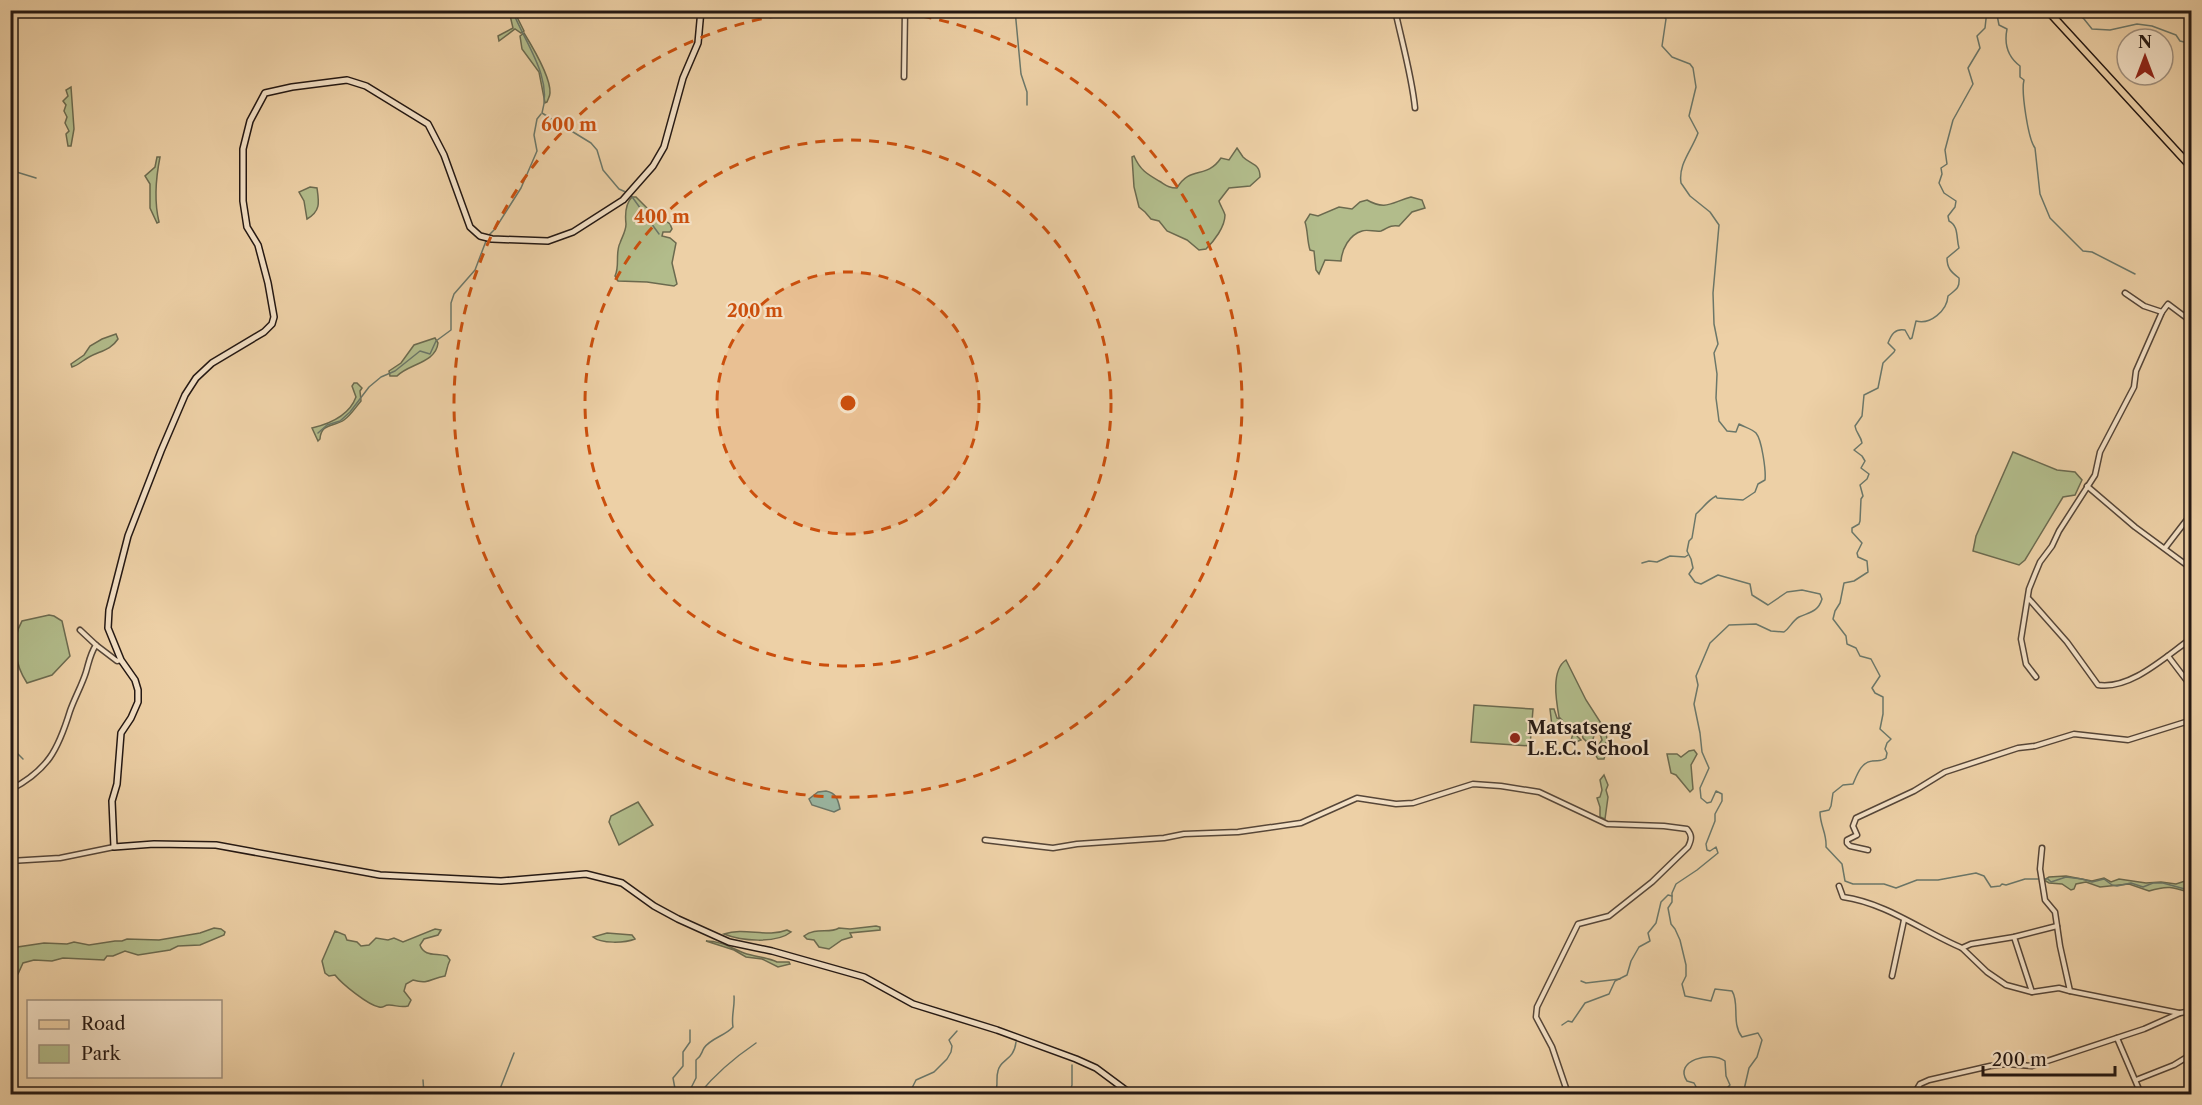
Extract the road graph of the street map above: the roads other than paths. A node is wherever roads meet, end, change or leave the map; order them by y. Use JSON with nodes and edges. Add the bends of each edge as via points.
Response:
{"nodes":[{"id":1,"x":701,"y":10,"type":"edge"},
{"id":2,"x":905,"y":10,"type":"edge"},
{"id":3,"x":1395,"y":10,"type":"edge"},
{"id":4,"x":2047,"y":10,"type":"edge"},
{"id":5,"x":904,"y":77,"type":"dead end"},
{"id":6,"x":1415,"y":108,"type":"dead end"},
{"id":7,"x":2192,"y":168,"type":"edge"},
{"id":8,"x":2125,"y":293,"type":"dead end"},
{"id":9,"x":2162,"y":312,"type":"junction"},
{"id":10,"x":2192,"y":322,"type":"edge"},
{"id":11,"x":2087,"y":486,"type":"junction"},
{"id":12,"x":2192,"y":513,"type":"edge"},
{"id":13,"x":2165,"y":548,"type":"junction"},
{"id":14,"x":2192,"y":569,"type":"edge"},
{"id":15,"x":2029,"y":599,"type":"junction"},
{"id":16,"x":80,"y":630,"type":"dead end"},
{"id":17,"x":2192,"y":638,"type":"edge"},
{"id":18,"x":96,"y":645,"type":"junction"},
{"id":19,"x":2168,"y":656,"type":"junction"},
{"id":20,"x":121,"y":660,"type":"junction"},
{"id":21,"x":2036,"y":677,"type":"dead end"},
{"id":22,"x":2192,"y":690,"type":"edge"},
{"id":23,"x":2192,"y":720,"type":"edge"},
{"id":24,"x":10,"y":790,"type":"edge"},
{"id":25,"x":985,"y":840,"type":"dead end"},
{"id":26,"x":114,"y":847,"type":"junction"},
{"id":27,"x":2042,"y":848,"type":"dead end"},
{"id":28,"x":1868,"y":850,"type":"dead end"},
{"id":29,"x":10,"y":861,"type":"edge"},
{"id":30,"x":1839,"y":886,"type":"dead end"},
{"id":31,"x":1904,"y":920,"type":"junction"},
{"id":32,"x":2057,"y":926,"type":"junction"},
{"id":33,"x":2014,"y":937,"type":"junction"},
{"id":34,"x":1962,"y":948,"type":"junction"},
{"id":35,"x":1892,"y":976,"type":"dead end"},
{"id":36,"x":2070,"y":991,"type":"junction"},
{"id":37,"x":2032,"y":992,"type":"junction"},
{"id":38,"x":2192,"y":1011,"type":"edge"},
{"id":39,"x":2180,"y":1013,"type":"junction"},
{"id":40,"x":2117,"y":1038,"type":"junction"},
{"id":41,"x":2192,"y":1054,"type":"edge"},
{"id":42,"x":2136,"y":1080,"type":"junction"},
{"id":43,"x":1131,"y":1095,"type":"edge"},
{"id":44,"x":1568,"y":1095,"type":"edge"},
{"id":45,"x":1914,"y":1095,"type":"edge"},
{"id":46,"x":2141,"y":1095,"type":"edge"}],
"edges":[{"from":1,"to":20,"type":"street","via":[[698,43],[683,78],[664,147],[653,166],[617,205],[573,232],[548,241],[480,236],[470,227],[432,128],[375,90],[347,80],[265,93],[250,121],[243,149],[243,201],[247,227],[258,245],[274,317],[264,332],[212,363],[195,378],[185,395],[121,559],[108,628]]},
{"from":2,"to":5,"type":"street"},
{"from":3,"to":6,"type":"street"},
{"from":4,"to":7,"type":"main road"},
{"from":8,"to":9,"type":"street"},
{"from":9,"to":10,"type":"street","via":[[2168,304]]},
{"from":9,"to":11,"type":"street","via":[[2136,371],[2134,387]]},
{"from":11,"to":13,"type":"street"},
{"from":11,"to":15,"type":"street","via":[[2040,562]]},
{"from":12,"to":13,"type":"street"},
{"from":13,"to":14,"type":"street"},
{"from":15,"to":19,"type":"street","via":[[2098,685],[2126,682]]},
{"from":15,"to":21,"type":"street","via":[[2022,650]]},
{"from":16,"to":18,"type":"street"},
{"from":17,"to":19,"type":"street"},
{"from":18,"to":20,"type":"street"},
{"from":18,"to":24,"type":"street","via":[[66,730],[48,762]]},
{"from":19,"to":22,"type":"street"},
{"from":20,"to":26,"type":"street","via":[[135,680],[138,702],[121,733],[112,801]]},
{"from":23,"to":28,"type":"street","via":[[2128,740],[2074,734],[1945,772],[1856,818],[1853,826],[1857,835],[1847,843]]},
{"from":25,"to":44,"type":"street","via":[[1053,848],[1238,832],[1301,823],[1357,798],[1396,804],[1413,802],[1473,784],[1539,792],[1607,824],[1687,828],[1692,839],[1688,847],[1652,882],[1609,916],[1578,924],[1537,1007],[1538,1023],[1552,1047]]},
{"from":26,"to":29,"type":"street","via":[[60,858]]},
{"from":26,"to":43,"type":"street","via":[[216,844],[380,875],[501,881],[586,874],[622,884],[678,919],[729,942],[864,977],[913,1004],[1076,1059],[1096,1068]]},
{"from":27,"to":32,"type":"street","via":[[2045,900],[2055,912]]},
{"from":30,"to":31,"type":"street","via":[[1843,897],[1881,907]]},
{"from":31,"to":34,"type":"street"},
{"from":31,"to":35,"type":"street"},
{"from":32,"to":33,"type":"street"},
{"from":32,"to":36,"type":"street"},
{"from":33,"to":34,"type":"street"},
{"from":33,"to":37,"type":"street"},
{"from":34,"to":37,"type":"street","via":[[1996,979]]},
{"from":36,"to":37,"type":"street","via":[[2059,988]]},
{"from":36,"to":39,"type":"street"},
{"from":38,"to":39,"type":"street"},
{"from":39,"to":40,"type":"street"},
{"from":40,"to":42,"type":"street"},
{"from":40,"to":45,"type":"street","via":[[2032,1066],[1990,1066],[1934,1078],[1920,1084]]},
{"from":41,"to":42,"type":"street"},
{"from":42,"to":46,"type":"street"}]}
